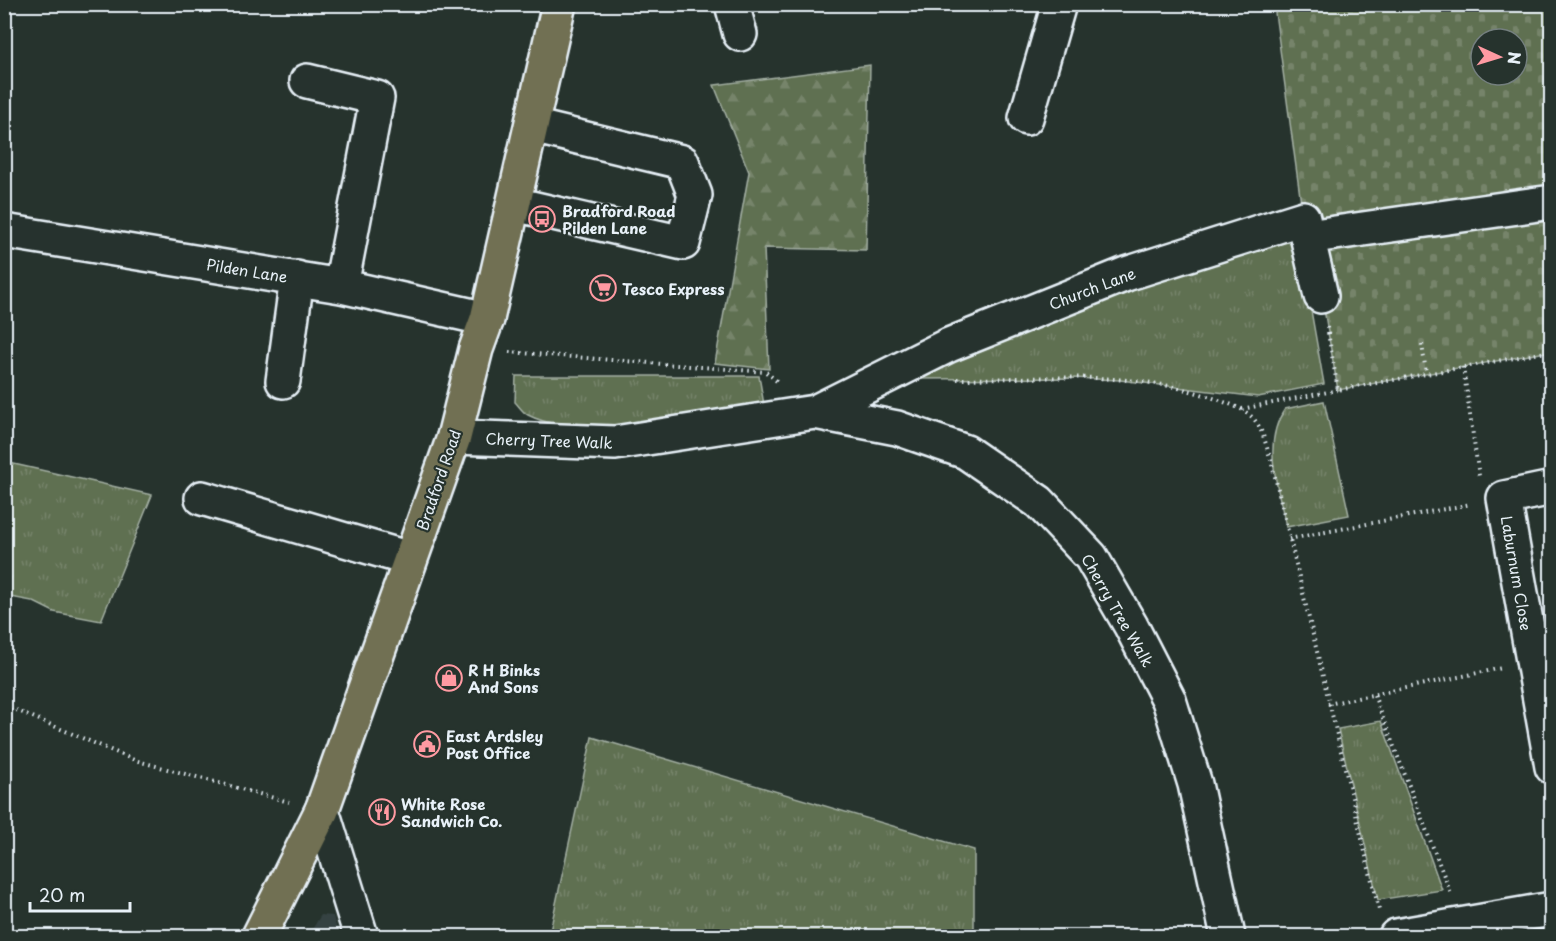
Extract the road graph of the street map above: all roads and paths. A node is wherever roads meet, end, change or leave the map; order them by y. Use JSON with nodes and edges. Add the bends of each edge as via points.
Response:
{"nodes":[{"id":1,"x":559,"y":4,"type":"edge"},
{"id":2,"x":1059,"y":4,"type":"edge"},
{"id":3,"x":307,"y":81,"type":"dead end"},
{"id":4,"x":1026,"y":118,"type":"dead end"},
{"id":5,"x":532,"y":126,"type":"junction"},
{"id":6,"x":1551,"y":202,"type":"edge"},
{"id":7,"x":514,"y":204,"type":"junction"},
{"id":8,"x":4,"y":231,"type":"edge"},
{"id":9,"x":1307,"y":237,"type":"junction"},
{"id":10,"x":297,"y":278,"type":"junction"},
{"id":11,"x":341,"y":286,"type":"junction"},
{"id":12,"x":1321,"y":297,"type":"joint"},
{"id":13,"x":481,"y":334,"type":"junction"},
{"id":14,"x":1422,"y":344,"type":"dead end"},
{"id":15,"x":1551,"y":351,"type":"edge"},
{"id":16,"x":1463,"y":367,"type":"junction"},
{"id":17,"x":1426,"y":373,"type":"junction"},
{"id":18,"x":952,"y":380,"type":"dead end"},
{"id":19,"x":283,"y":381,"type":"dead end"},
{"id":20,"x":1338,"y":390,"type":"junction"},
{"id":21,"x":1241,"y":409,"type":"junction"},
{"id":22,"x":815,"y":412,"type":"junction"},
{"id":23,"x":454,"y":437,"type":"junction"},
{"id":24,"x":1551,"y":488,"type":"edge"},
{"id":25,"x":202,"y":498,"type":"dead end"},
{"id":26,"x":1494,"y":500,"type":"junction"},
{"id":27,"x":1289,"y":539,"type":"junction"},
{"id":28,"x":410,"y":559,"type":"junction"},
{"id":29,"x":1533,"y":662,"type":"junction"},
{"id":30,"x":1374,"y":694,"type":"junction"},
{"id":31,"x":1328,"y":704,"type":"junction"},
{"id":32,"x":4,"y":710,"type":"edge"},
{"id":33,"x":1551,"y":767,"type":"edge"},
{"id":34,"x":322,"y":810,"type":"junction"},
{"id":35,"x":1551,"y":909,"type":"edge"},
{"id":36,"x":1462,"y":923,"type":"junction"},
{"id":37,"x":1388,"y":925,"type":"edge"},
{"id":38,"x":259,"y":936,"type":"edge"},
{"id":39,"x":361,"y":936,"type":"edge"},
{"id":40,"x":1228,"y":936,"type":"edge"}],
"edges":[{"from":1,"to":5,"type":"main road","name":"Bradford Road"},
{"from":2,"to":4,"type":"street"},
{"from":3,"to":11,"type":"street","via":[[377,98]]},
{"from":5,"to":7,"type":"main road","name":"Bradford Road"},
{"from":5,"to":7,"type":"street","via":[[682,162],[695,195],[683,243]]},
{"from":6,"to":9,"type":"street"},
{"from":7,"to":13,"type":"main road","name":"Bradford Road"},
{"from":8,"to":10,"type":"street","name":"Pilden Lane"},
{"from":9,"to":12,"type":"street","name":"Church Lane"},
{"from":9,"to":22,"type":"street","name":"Church Lane","via":[[1303,218],[1126,274],[949,345]]},
{"from":10,"to":11,"type":"street","name":"Pilden Lane"},
{"from":10,"to":19,"type":"street"},
{"from":11,"to":13,"type":"street","name":"Pilden Lane"},
{"from":12,"to":20,"type":"path"},
{"from":13,"to":22,"type":"path","via":[[766,372]]},
{"from":13,"to":23,"type":"main road","name":"Bradford Road"},
{"from":14,"to":17,"type":"path"},
{"from":15,"to":16,"type":"path"},
{"from":16,"to":17,"type":"path"},
{"from":16,"to":26,"type":"path"},
{"from":17,"to":20,"type":"path"},
{"from":18,"to":21,"type":"path","via":[[1131,381],[1204,395]]},
{"from":20,"to":21,"type":"path"},
{"from":21,"to":27,"type":"path","via":[[1253,419],[1263,437]]},
{"from":22,"to":23,"type":"street","name":"Cherry Tree Walk","via":[[615,443]]},
{"from":22,"to":40,"type":"street","name":"Cherry Tree Walk","via":[[897,428],[966,452],[1039,502],[1091,557],[1169,700],[1195,784]]},
{"from":23,"to":28,"type":"main road","name":"Bradford Road"},
{"from":24,"to":26,"type":"street","name":"Laburnum Close"},
{"from":25,"to":28,"type":"street"},
{"from":26,"to":27,"type":"path"},
{"from":26,"to":29,"type":"street","name":"Laburnum Close"},
{"from":27,"to":31,"type":"path"},
{"from":28,"to":34,"type":"main road","name":"Bradford Road"},
{"from":29,"to":30,"type":"path"},
{"from":29,"to":33,"type":"street","name":"Laburnum Close"},
{"from":30,"to":31,"type":"path"},
{"from":30,"to":36,"type":"path"},
{"from":31,"to":37,"type":"path"},
{"from":32,"to":34,"type":"path","via":[[16,710],[134,760]]},
{"from":34,"to":38,"type":"main road","name":"Bradford Road"},
{"from":34,"to":39,"type":"street"},
{"from":35,"to":36,"type":"street"},
{"from":36,"to":37,"type":"street"}]}
